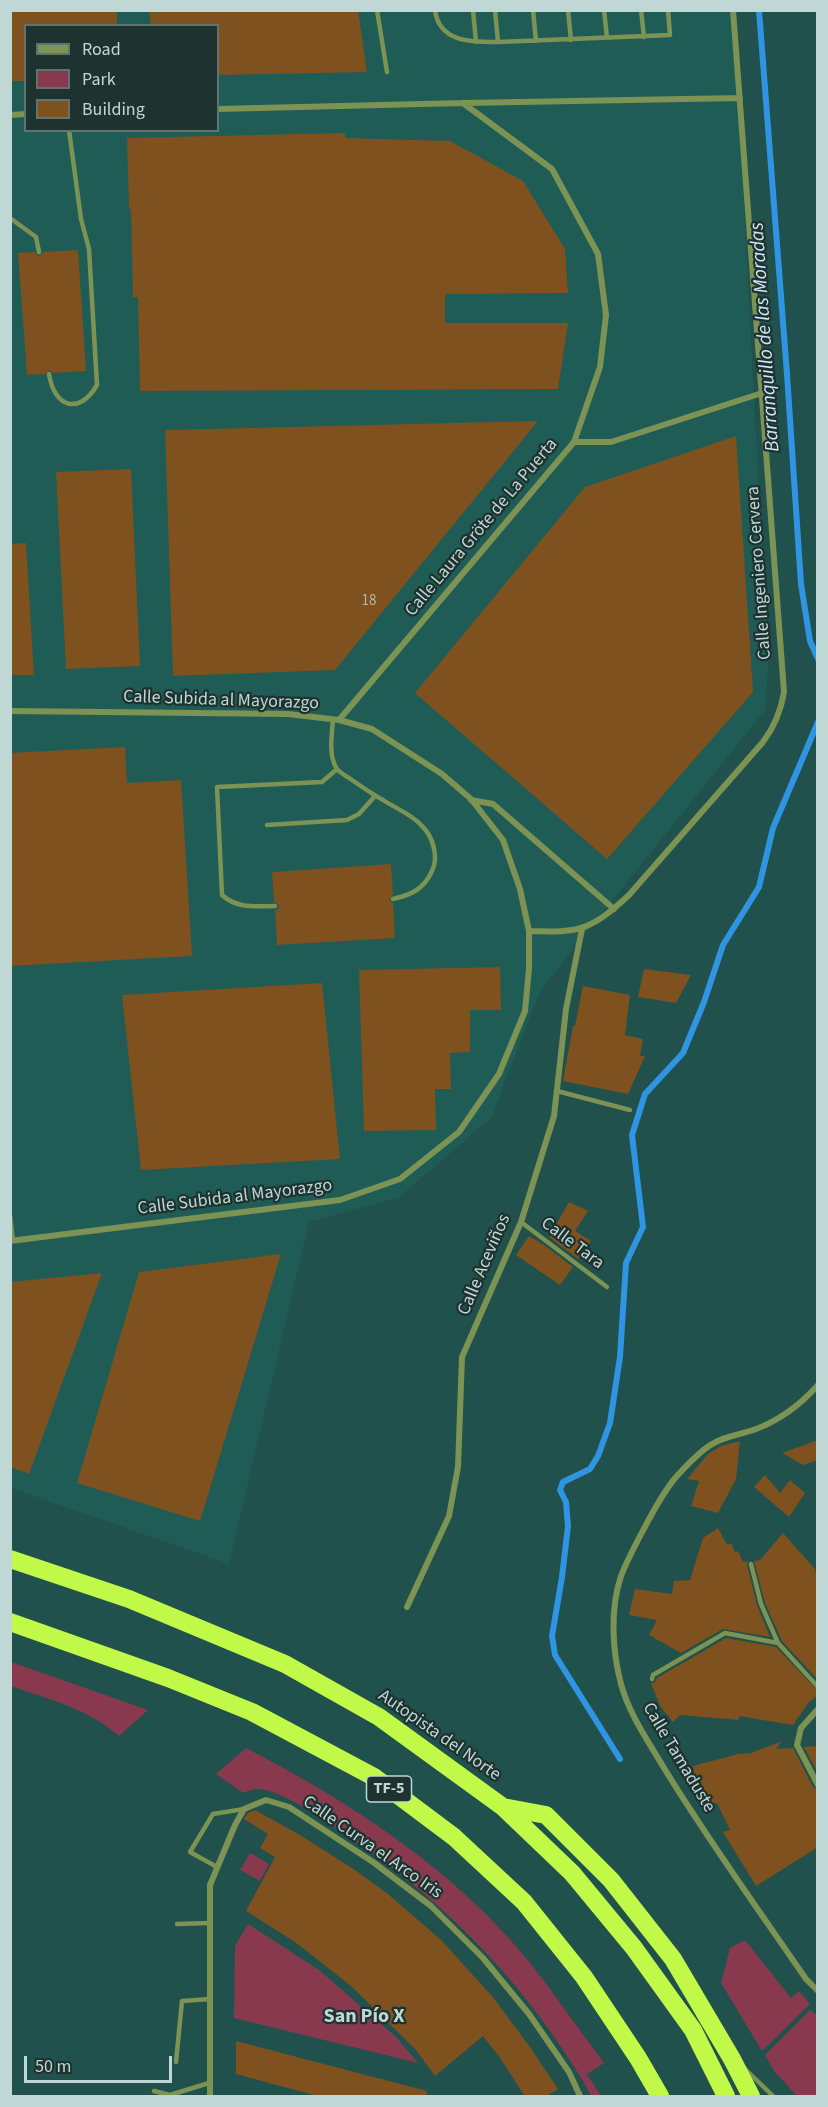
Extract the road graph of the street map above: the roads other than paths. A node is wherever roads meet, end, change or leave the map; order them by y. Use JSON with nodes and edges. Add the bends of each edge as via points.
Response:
{"nodes":[{"id":1,"x":377,"y":10,"type":"edge"},
{"id":2,"x":435,"y":10,"type":"edge"},
{"id":3,"x":473,"y":10,"type":"edge"},
{"id":4,"x":495,"y":10,"type":"edge"},
{"id":5,"x":532,"y":10,"type":"edge"},
{"id":6,"x":568,"y":10,"type":"edge"},
{"id":7,"x":604,"y":10,"type":"edge"},
{"id":8,"x":641,"y":10,"type":"edge"},
{"id":9,"x":668,"y":10,"type":"edge"},
{"id":10,"x":733,"y":10,"type":"edge"},
{"id":11,"x":644,"y":37,"type":"junction"},
{"id":12,"x":607,"y":39,"type":"junction"},
{"id":13,"x":571,"y":40,"type":"junction"},
{"id":14,"x":536,"y":41,"type":"junction"},
{"id":15,"x":476,"y":42,"type":"junction"},
{"id":16,"x":498,"y":42,"type":"junction"},
{"id":17,"x":387,"y":72,"type":"dead end"},
{"id":18,"x":740,"y":98,"type":"junction"},
{"id":19,"x":463,"y":103,"type":"junction"},
{"id":20,"x":219,"y":109,"type":"edge"},
{"id":21,"x":69,"y":132,"type":"edge"},
{"id":22,"x":10,"y":218,"type":"edge"},
{"id":23,"x":39,"y":252,"type":"dead end"},
{"id":24,"x":48,"y":374,"type":"dead end"},
{"id":25,"x":762,"y":393,"type":"junction"},
{"id":26,"x":574,"y":442,"type":"junction"},
{"id":27,"x":10,"y":711,"type":"edge"},
{"id":28,"x":336,"y":720,"type":"junction"},
{"id":29,"x":337,"y":769,"type":"junction"},
{"id":30,"x":375,"y":796,"type":"junction"},
{"id":31,"x":471,"y":800,"type":"junction"},
{"id":32,"x":267,"y":825,"type":"dead end"},
{"id":33,"x":393,"y":899,"type":"dead end"},
{"id":34,"x":275,"y":906,"type":"dead end"},
{"id":35,"x":614,"y":909,"type":"junction"},
{"id":36,"x":582,"y":929,"type":"junction"},
{"id":37,"x":529,"y":931,"type":"junction"},
{"id":38,"x":557,"y":1091,"type":"junction"},
{"id":39,"x":630,"y":1110,"type":"dead end"},
{"id":40,"x":10,"y":1215,"type":"edge"},
{"id":41,"x":521,"y":1222,"type":"junction"},
{"id":42,"x":12,"y":1241,"type":"edge"},
{"id":43,"x":607,"y":1287,"type":"dead end"},
{"id":44,"x":818,"y":1385,"type":"edge"},
{"id":45,"x":10,"y":1559,"type":"edge"},
{"id":46,"x":751,"y":1564,"type":"dead end"},
{"id":47,"x":407,"y":1607,"type":"dead end"},
{"id":48,"x":10,"y":1622,"type":"edge"},
{"id":49,"x":778,"y":1643,"type":"junction"},
{"id":50,"x":652,"y":1679,"type":"dead end"},
{"id":51,"x":818,"y":1687,"type":"edge"},
{"id":52,"x":818,"y":1709,"type":"edge"},
{"id":53,"x":818,"y":1785,"type":"edge"},
{"id":54,"x":504,"y":1807,"type":"junction"},
{"id":55,"x":244,"y":1809,"type":"junction"},
{"id":56,"x":216,"y":1867,"type":"junction"},
{"id":57,"x":210,"y":1923,"type":"junction"},
{"id":58,"x":177,"y":1924,"type":"dead end"},
{"id":59,"x":818,"y":1991,"type":"edge"},
{"id":60,"x":210,"y":1999,"type":"junction"},
{"id":61,"x":732,"y":2059,"type":"junction"},
{"id":62,"x":176,"y":2062,"type":"dead end"},
{"id":63,"x":209,"y":2083,"type":"junction"},
{"id":64,"x":154,"y":2091,"type":"dead end"},
{"id":65,"x":210,"y":2097,"type":"edge"},
{"id":66,"x":580,"y":2097,"type":"edge"},
{"id":67,"x":660,"y":2097,"type":"edge"},
{"id":68,"x":726,"y":2097,"type":"edge"},
{"id":69,"x":751,"y":2097,"type":"edge"},
{"id":70,"x":773,"y":2097,"type":"edge"}],
"edges":[{"from":1,"to":17,"type":"lane"},
{"from":2,"to":15,"type":"lane","via":[[436,20],[448,34]]},
{"from":3,"to":15,"type":"lane"},
{"from":4,"to":16,"type":"lane"},
{"from":5,"to":14,"type":"lane"},
{"from":6,"to":13,"type":"lane"},
{"from":7,"to":12,"type":"lane"},
{"from":8,"to":11,"type":"lane"},
{"from":9,"to":11,"type":"lane","via":[[670,35]]},
{"from":10,"to":18,"type":"street","name":"Calle Ingeniero Cervera"},
{"from":11,"to":12,"type":"lane"},
{"from":12,"to":13,"type":"lane"},
{"from":13,"to":14,"type":"lane"},
{"from":14,"to":16,"type":"lane"},
{"from":15,"to":16,"type":"lane"},
{"from":18,"to":19,"type":"street"},
{"from":18,"to":25,"type":"street","name":"Calle Ingeniero Cervera"},
{"from":19,"to":20,"type":"street"},
{"from":19,"to":26,"type":"street","name":"Calle Laura Gröte de La Puerta","via":[[552,169],[598,254],[606,315],[600,367]]},
{"from":21,"to":24,"type":"lane","via":[[89,249],[97,385],[82,402],[62,403]]},
{"from":22,"to":23,"type":"lane","via":[[36,237]]},
{"from":25,"to":26,"type":"street","via":[[611,442]]},
{"from":25,"to":35,"type":"street","name":"Calle Ingeniero Cervera","via":[[782,705],[763,742]]},
{"from":26,"to":28,"type":"street","name":"Calle Laura Gröte de La Puerta"},
{"from":27,"to":28,"type":"street","name":"Calle Subida al Mayorazgo","via":[[288,714]]},
{"from":28,"to":29,"type":"lane","via":[[332,751]]},
{"from":28,"to":31,"type":"street","name":"Calle Subida al Mayorazgo","via":[[372,729],[442,774]]},
{"from":29,"to":30,"type":"lane"},
{"from":29,"to":34,"type":"lane","via":[[322,782],[217,787],[222,895],[241,906]]},
{"from":30,"to":32,"type":"lane","via":[[359,814],[347,820]]},
{"from":30,"to":33,"type":"lane","via":[[423,826],[435,857],[434,868],[420,889]]},
{"from":31,"to":35,"type":"street","via":[[494,804]]},
{"from":31,"to":37,"type":"street","name":"Calle Subida al Mayorazgo","via":[[503,840]]},
{"from":35,"to":36,"type":"street","name":"Calle Ingeniero Cervera"},
{"from":36,"to":37,"type":"street","name":"Calle Ingeniero Cervera"},
{"from":36,"to":38,"type":"street","name":"Calle Aceviños","via":[[566,1009]]},
{"from":37,"to":42,"type":"street","name":"Calle Subida al Mayorazgo","via":[[525,1011],[499,1074],[459,1132],[400,1179],[340,1200]]},
{"from":38,"to":39,"type":"lane"},
{"from":38,"to":41,"type":"street","name":"Calle Aceviños","via":[[554,1116]]},
{"from":40,"to":42,"type":"lane"},
{"from":41,"to":43,"type":"lane","name":"Calle Tara"},
{"from":41,"to":47,"type":"street","name":"Calle Aceviños","via":[[462,1357],[458,1467],[449,1516]]},
{"from":44,"to":59,"type":"street","name":"Calle Tamaduste","via":[[785,1415],[710,1445],[674,1480],[637,1542],[621,1577],[614,1611],[621,1684],[635,1720],[710,1839]]},
{"from":45,"to":54,"type":"highway","name":"Autopista del Norte","via":[[129,1599],[285,1665],[379,1717]]},
{"from":46,"to":49,"type":"lane","via":[[761,1604]]},
{"from":48,"to":67,"type":"highway","number":"TF-5","via":[[252,1712],[374,1778],[454,1837],[524,1902],[584,1977]]},
{"from":49,"to":50,"type":"lane","via":[[725,1633]]},
{"from":49,"to":51,"type":"lane"},
{"from":52,"to":53,"type":"street","via":[[801,1728],[797,1745]]},
{"from":54,"to":61,"type":"highway","via":[[546,1815],[611,1880],[673,1959]]},
{"from":54,"to":68,"type":"highway","name":"Autopista del Norte","via":[[572,1873],[634,1948],[693,2030]]},
{"from":55,"to":56,"type":"street"},
{"from":55,"to":56,"type":"lane","via":[[213,1814],[190,1852]]},
{"from":55,"to":66,"type":"street","name":"Calle Curva el Arco Iris","via":[[266,1800],[289,1807],[373,1862],[430,1906],[483,1958],[529,2014],[569,2072]]},
{"from":56,"to":57,"type":"street","via":[[210,1885]]},
{"from":57,"to":58,"type":"lane"},
{"from":57,"to":60,"type":"street"},
{"from":60,"to":62,"type":"lane","via":[[182,2001]]},
{"from":60,"to":63,"type":"street"},
{"from":61,"to":69,"type":"highway"},
{"from":61,"to":70,"type":"lane","via":[[752,2073]]},
{"from":63,"to":64,"type":"lane","via":[[170,2095]]},
{"from":63,"to":65,"type":"street"}]}
